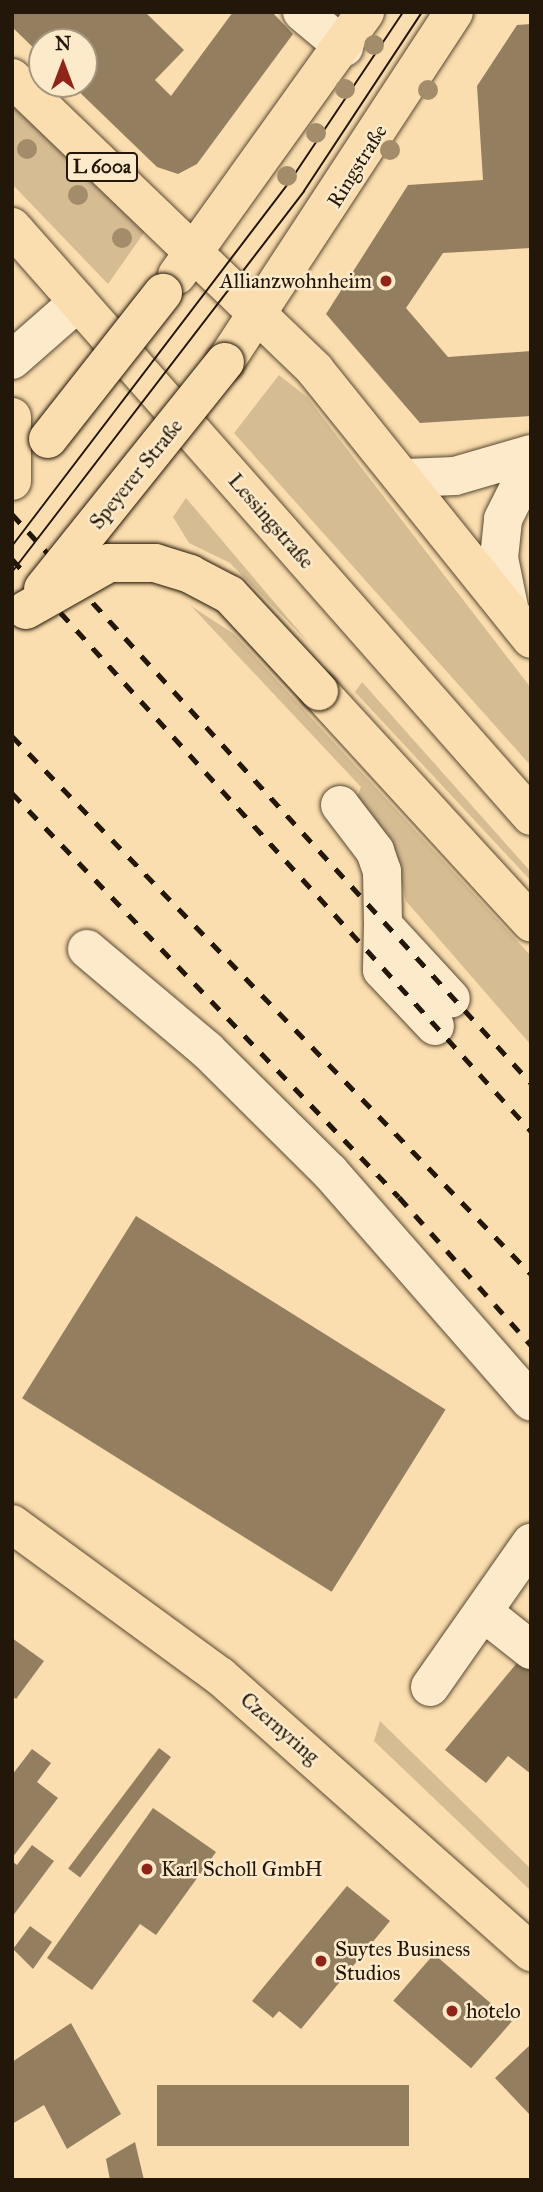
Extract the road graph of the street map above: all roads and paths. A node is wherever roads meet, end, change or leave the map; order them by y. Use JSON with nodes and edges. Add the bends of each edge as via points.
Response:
{"nodes":[{"id":1,"x":302,"y":12,"type":"edge"},
{"id":2,"x":365,"y":12,"type":"edge"},
{"id":3,"x":454,"y":12,"type":"edge"},
{"id":4,"x":344,"y":47,"type":"junction"},
{"id":5,"x":12,"y":78,"type":"edge"},
{"id":6,"x":12,"y":226,"type":"edge"},
{"id":7,"x":192,"y":256,"type":"junction"},
{"id":8,"x":78,"y":302,"type":"junction"},
{"id":9,"x":257,"y":318,"type":"junction"},
{"id":10,"x":12,"y":360,"type":"edge"},
{"id":11,"x":12,"y":418,"type":"edge"},
{"id":12,"x":531,"y":454,"type":"edge"},
{"id":13,"x":531,"y":463,"type":"edge"},
{"id":14,"x":406,"y":478,"type":"junction"},
{"id":15,"x":12,"y":481,"type":"edge"},
{"id":16,"x":12,"y":489,"type":"edge"},
{"id":17,"x":19,"y":619,"type":"edge"},
{"id":18,"x":520,"y":626,"type":"edge"},
{"id":19,"x":340,"y":805,"type":"dead end"},
{"id":20,"x":531,"y":816,"type":"edge"},
{"id":21,"x":531,"y":922,"type":"edge"},
{"id":22,"x":87,"y":949,"type":"dead end"},
{"id":23,"x":443,"y":1012,"type":"dead end"},
{"id":24,"x":531,"y":1402,"type":"edge"},
{"id":25,"x":12,"y":1524,"type":"edge"},
{"id":26,"x":531,"y":1543,"type":"edge"},
{"id":27,"x":483,"y":1612,"type":"junction"},
{"id":28,"x":531,"y":1650,"type":"edge"},
{"id":29,"x":430,"y":1686,"type":"dead end"},
{"id":30,"x":531,"y":1952,"type":"edge"}],
"edges":[{"from":1,"to":4,"type":"street"},
{"from":2,"to":4,"type":"main road"},
{"from":3,"to":9,"type":"main road","name":"Ringstraße"},
{"from":4,"to":7,"type":"main road"},
{"from":5,"to":7,"type":"main road","number":"L 600a"},
{"from":6,"to":8,"type":"main road","name":"Lessingstraße"},
{"from":7,"to":9,"type":"main road"},
{"from":7,"to":16,"type":"main road","bridge":true},
{"from":8,"to":10,"type":"street"},
{"from":8,"to":20,"type":"main road","name":"Lessingstraße"},
{"from":9,"to":14,"type":"main road","via":[[315,370]]},
{"from":9,"to":17,"type":"main road","name":"Speyerer Straße","bridge":true},
{"from":11,"to":15,"type":"main road"},
{"from":12,"to":14,"type":"street","via":[[455,476]]},
{"from":13,"to":18,"type":"street","via":[[503,519],[499,558]]},
{"from":14,"to":18,"type":"main road"},
{"from":17,"to":21,"type":"main road","bridge":true,"via":[[93,569],[127,561],[190,574],[230,595]]},
{"from":19,"to":23,"type":"street","via":[[375,851],[382,871],[383,925]]},
{"from":22,"to":24,"type":"street","via":[[206,1050],[330,1172]]},
{"from":25,"to":30,"type":"main road","name":"Czernyring","via":[[220,1676]]},
{"from":26,"to":27,"type":"street"},
{"from":27,"to":28,"type":"street"},
{"from":27,"to":29,"type":"street"}]}
